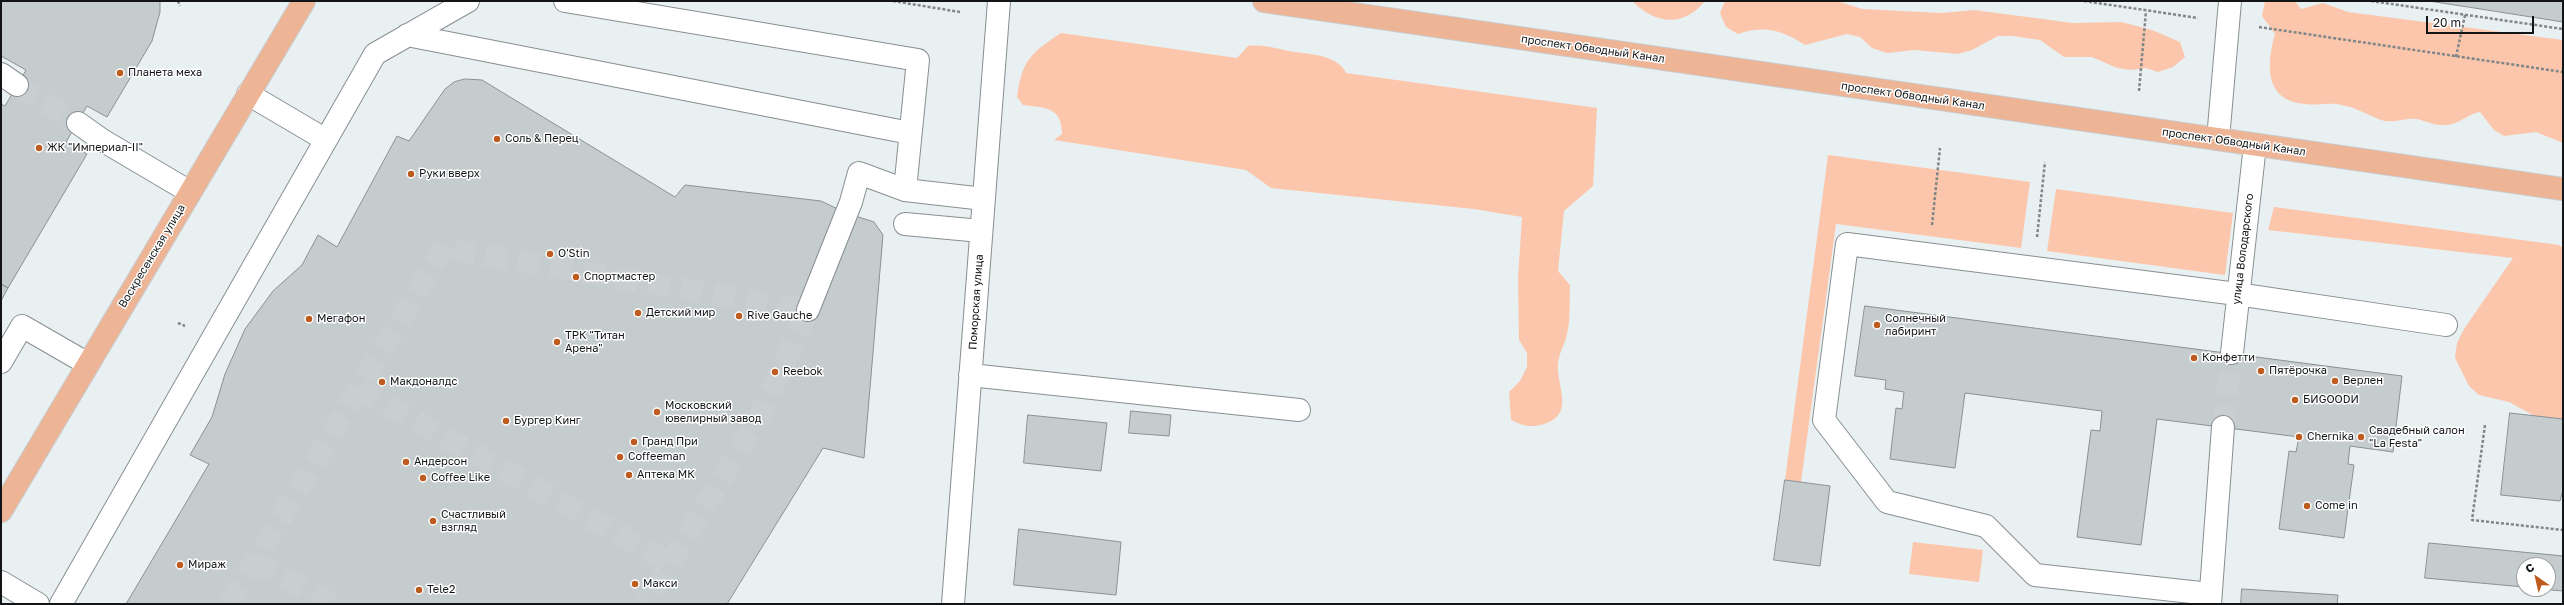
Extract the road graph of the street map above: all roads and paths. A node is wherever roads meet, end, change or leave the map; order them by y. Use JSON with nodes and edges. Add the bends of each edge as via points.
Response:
{"nodes":[{"id":1,"x":178,"y":1,"type":"edge"},
{"id":2,"x":304,"y":1,"type":"edge"},
{"id":3,"x":468,"y":1,"type":"edge"},
{"id":4,"x":565,"y":1,"type":"edge"},
{"id":5,"x":893,"y":1,"type":"edge"},
{"id":6,"x":999,"y":1,"type":"edge"},
{"id":7,"x":1264,"y":1,"type":"edge"},
{"id":8,"x":2084,"y":1,"type":"edge"},
{"id":9,"x":2371,"y":1,"type":"edge"},
{"id":10,"x":180,"y":6,"type":"dead end"},
{"id":11,"x":2146,"y":11,"type":"junction"},
{"id":12,"x":960,"y":12,"type":"dead end"},
{"id":13,"x":2228,"y":12,"type":"edge"},
{"id":14,"x":2465,"y":15,"type":"junction"},
{"id":15,"x":2563,"y":29,"type":"edge"},
{"id":16,"x":407,"y":35,"type":"junction"},
{"id":17,"x":2456,"y":57,"type":"junction"},
{"id":18,"x":2563,"y":72,"type":"edge"},
{"id":19,"x":2139,"y":91,"type":"dead end"},
{"id":20,"x":248,"y":94,"type":"junction"},
{"id":21,"x":78,"y":123,"type":"tunnel mouth"},
{"id":22,"x":910,"y":133,"type":"junction"},
{"id":23,"x":326,"y":140,"type":"junction"},
{"id":24,"x":2218,"y":140,"type":"junction"},
{"id":25,"x":2255,"y":145,"type":"junction"},
{"id":26,"x":1940,"y":148,"type":"dead end"},
{"id":27,"x":2044,"y":162,"type":"dead end"},
{"id":28,"x":2563,"y":189,"type":"edge"},
{"id":29,"x":905,"y":190,"type":"junction"},
{"id":30,"x":190,"y":192,"type":"junction"},
{"id":31,"x":984,"y":198,"type":"junction"},
{"id":32,"x":905,"y":224,"type":"dead end"},
{"id":33,"x":981,"y":231,"type":"junction"},
{"id":34,"x":1929,"y":254,"type":"junction"},
{"id":35,"x":2034,"y":268,"type":"junction"},
{"id":36,"x":2237,"y":294,"type":"junction"},
{"id":37,"x":808,"y":310,"type":"dead end"},
{"id":38,"x":2446,"y":325,"type":"dead end"},
{"id":39,"x":2232,"y":354,"type":"tunnel mouth"},
{"id":40,"x":1,"y":362,"type":"edge"},
{"id":41,"x":88,"y":364,"type":"junction"},
{"id":42,"x":970,"y":375,"type":"junction"},
{"id":43,"x":1299,"y":410,"type":"dead end"},
{"id":44,"x":2485,"y":425,"type":"dead end"},
{"id":45,"x":2223,"y":427,"type":"tunnel mouth"},
{"id":46,"x":1,"y":511,"type":"edge"},
{"id":47,"x":2563,"y":530,"type":"edge"},
{"id":48,"x":1,"y":582,"type":"edge"},
{"id":49,"x":2210,"y":599,"type":"edge"},
{"id":50,"x":38,"y":604,"type":"edge"},
{"id":51,"x":61,"y":604,"type":"edge"},
{"id":52,"x":953,"y":604,"type":"edge"}],
"edges":[{"from":1,"to":10,"type":"path"},
{"from":2,"to":20,"type":"main road","name":"Воскресенская улица"},
{"from":3,"to":16,"type":"street"},
{"from":4,"to":22,"type":"street","via":[[918,60]]},
{"from":5,"to":12,"type":"path"},
{"from":6,"to":31,"type":"street","name":"Поморская улица"},
{"from":7,"to":24,"type":"main road","name":"проспект Обводный Канал"},
{"from":8,"to":11,"type":"path"},
{"from":9,"to":14,"type":"path"},
{"from":11,"to":13,"type":"path"},
{"from":11,"to":19,"type":"path"},
{"from":13,"to":17,"type":"path"},
{"from":13,"to":24,"type":"street"},
{"from":14,"to":15,"type":"path"},
{"from":14,"to":17,"type":"path"},
{"from":16,"to":22,"type":"street"},
{"from":16,"to":23,"type":"street","via":[[375,54]]},
{"from":17,"to":18,"type":"path"},
{"from":20,"to":23,"type":"street"},
{"from":20,"to":30,"type":"main road","name":"Воскресенская улица"},
{"from":21,"to":30,"type":"street"},
{"from":22,"to":29,"type":"street"},
{"from":23,"to":51,"type":"street"},
{"from":24,"to":25,"type":"main road","name":"проспект Обводный Канал"},
{"from":25,"to":28,"type":"main road","name":"проспект Обводный Канал"},
{"from":25,"to":36,"type":"street","name":"улица Володарского"},
{"from":26,"to":34,"type":"path"},
{"from":27,"to":35,"type":"path"},
{"from":29,"to":31,"type":"street"},
{"from":29,"to":37,"type":"street","via":[[859,173],[851,202]]},
{"from":30,"to":41,"type":"main road","name":"Воскресенская улица"},
{"from":31,"to":33,"type":"street","name":"Поморская улица"},
{"from":32,"to":33,"type":"street"},
{"from":33,"to":42,"type":"street","name":"Поморская улица"},
{"from":34,"to":35,"type":"street"},
{"from":34,"to":49,"type":"street","via":[[1847,244],[1824,420],[1887,502],[1986,526],[2035,575]]},
{"from":35,"to":36,"type":"street"},
{"from":36,"to":38,"type":"street"},
{"from":36,"to":39,"type":"street","name":"улица Володарского"},
{"from":40,"to":41,"type":"street","via":[[22,326]]},
{"from":41,"to":46,"type":"main road","name":"Воскресенская улица"},
{"from":42,"to":43,"type":"street"},
{"from":42,"to":52,"type":"street","name":"Поморская улица"},
{"from":44,"to":47,"type":"path","via":[[2472,520]]},
{"from":45,"to":49,"type":"street"},
{"from":48,"to":50,"type":"street"}]}
